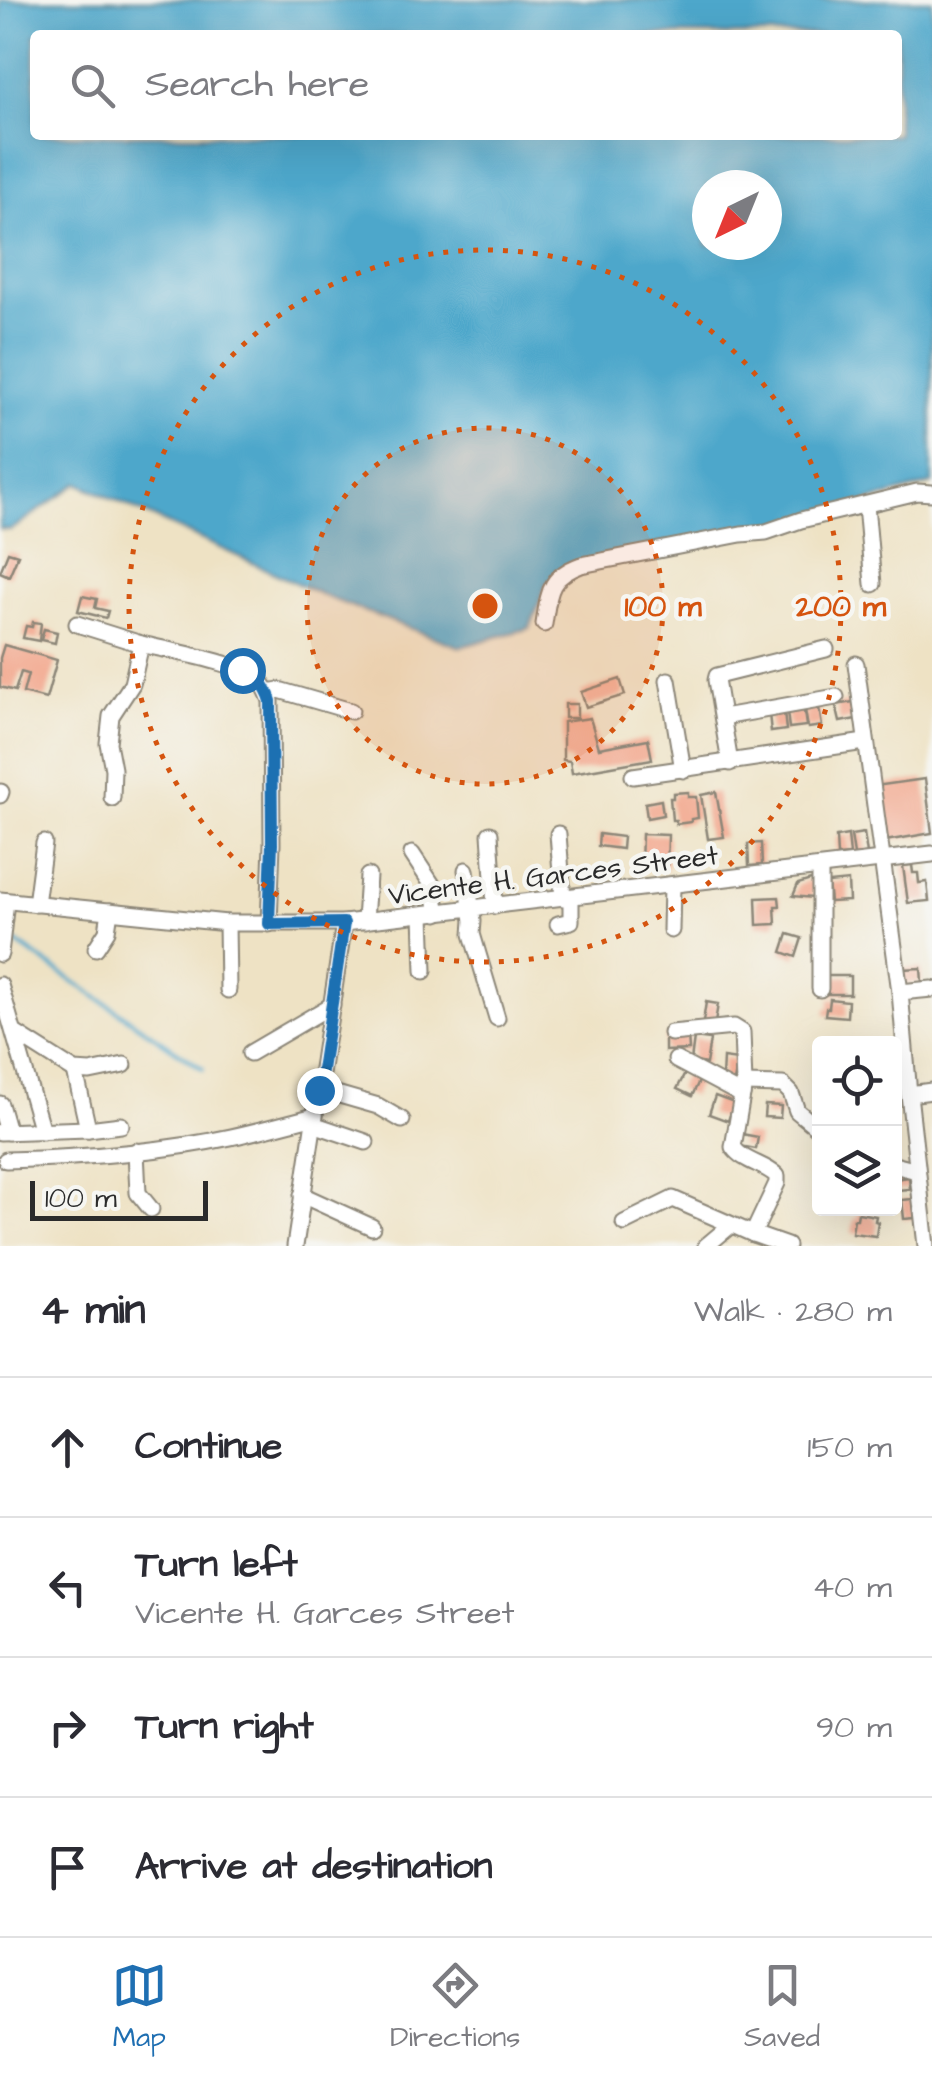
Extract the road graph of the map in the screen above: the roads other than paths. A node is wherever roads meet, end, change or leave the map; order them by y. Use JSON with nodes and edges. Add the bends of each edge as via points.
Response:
{"nodes":[{"id":1,"x":932,"y":493,"type":"edge"},
{"id":2,"x":866,"y":505,"type":"junction"},
{"id":3,"x":874,"y":584,"type":"dead end"},
{"id":4,"x":77,"y":624,"type":"dead end"},
{"id":5,"x":544,"y":624,"type":"dead end"},
{"id":6,"x":141,"y":644,"type":"junction"},
{"id":7,"x":826,"y":649,"type":"dead end"},
{"id":8,"x":856,"y":664,"type":"dead end"},
{"id":9,"x":668,"y":680,"type":"dead end"},
{"id":10,"x":268,"y":692,"type":"junction"},
{"id":11,"x":836,"y":697,"type":"dead end"},
{"id":12,"x":351,"y":711,"type":"dead end"},
{"id":13,"x":723,"y":717,"type":"junction"},
{"id":14,"x":865,"y":742,"type":"junction"},
{"id":15,"x":730,"y":763,"type":"junction"},
{"id":16,"x":683,"y":770,"type":"junction"},
{"id":17,"x":633,"y":776,"type":"dead end"},
{"id":18,"x":112,"y":798,"type":"dead end"},
{"id":19,"x":490,"y":834,"type":"dead end"},
{"id":20,"x":558,"y":834,"type":"dead end"},
{"id":21,"x":44,"y":843,"type":"dead end"},
{"id":22,"x":412,"y":854,"type":"dead end"},
{"id":23,"x":932,"y":854,"type":"edge"},
{"id":24,"x":882,"y":860,"type":"junction"},
{"id":25,"x":820,"y":868,"type":"junction"},
{"id":26,"x":466,"y":870,"type":"dead end"},
{"id":27,"x":368,"y":876,"type":"dead end"},
{"id":28,"x":672,"y":885,"type":"junction"},
{"id":29,"x":567,"y":898,"type":"junction"},
{"id":30,"x":3,"y":900,"type":"edge"},
{"id":31,"x":36,"y":904,"type":"junction"},
{"id":32,"x":495,"y":906,"type":"junction"},
{"id":33,"x":471,"y":909,"type":"junction"},
{"id":34,"x":110,"y":911,"type":"junction"},
{"id":35,"x":430,"y":914,"type":"junction"},
{"id":36,"x":365,"y":921,"type":"junction"},
{"id":37,"x":226,"y":923,"type":"junction"},
{"id":38,"x":344,"y":923,"type":"junction"},
{"id":39,"x":269,"y":924,"type":"junction"},
{"id":40,"x":558,"y":924,"type":"dead end"},
{"id":41,"x":671,"y":930,"type":"dead end"},
{"id":42,"x":96,"y":948,"type":"dead end"},
{"id":43,"x":0,"y":954,"type":"edge"},
{"id":44,"x":424,"y":971,"type":"dead end"},
{"id":45,"x":0,"y":985,"type":"edge"},
{"id":46,"x":820,"y":988,"type":"dead end"},
{"id":47,"x":932,"y":989,"type":"edge"},
{"id":48,"x":228,"y":990,"type":"dead end"},
{"id":49,"x":900,"y":992,"type":"junction"},
{"id":50,"x":332,"y":1005,"type":"junction"},
{"id":51,"x":497,"y":1018,"type":"dead end"},
{"id":52,"x":671,"y":1032,"type":"dead end"},
{"id":53,"x":15,"y":1033,"type":"junction"},
{"id":54,"x":250,"y":1053,"type":"dead end"},
{"id":55,"x":676,"y":1060,"type":"dead end"},
{"id":56,"x":124,"y":1065,"type":"dead end"},
{"id":57,"x":75,"y":1071,"type":"junction"},
{"id":58,"x":743,"y":1089,"type":"junction"},
{"id":59,"x":319,"y":1090,"type":"junction"},
{"id":60,"x":932,"y":1092,"type":"edge"},
{"id":61,"x":908,"y":1094,"type":"junction"},
{"id":62,"x":0,"y":1104,"type":"edge"},
{"id":63,"x":314,"y":1120,"type":"junction"},
{"id":64,"x":402,"y":1120,"type":"dead end"},
{"id":65,"x":121,"y":1125,"type":"dead end"},
{"id":66,"x":815,"y":1126,"type":"edge"},
{"id":67,"x":88,"y":1130,"type":"junction"},
{"id":68,"x":42,"y":1131,"type":"junction"},
{"id":69,"x":4,"y":1132,"type":"edge"},
{"id":70,"x":366,"y":1142,"type":"dead end"},
{"id":71,"x":136,"y":1151,"type":"junction"},
{"id":72,"x":6,"y":1160,"type":"dead end"},
{"id":73,"x":902,"y":1167,"type":"edge"},
{"id":74,"x":918,"y":1171,"type":"junction"},
{"id":75,"x":302,"y":1194,"type":"junction"},
{"id":76,"x":150,"y":1209,"type":"dead end"},
{"id":77,"x":624,"y":1223,"type":"dead end"},
{"id":78,"x":372,"y":1226,"type":"dead end"},
{"id":79,"x":731,"y":1226,"type":"junction"},
{"id":80,"x":752,"y":1234,"type":"junction"},
{"id":81,"x":928,"y":1238,"type":"edge"},
{"id":82,"x":295,"y":1246,"type":"edge"},
{"id":83,"x":706,"y":1246,"type":"edge"},
{"id":84,"x":787,"y":1246,"type":"edge"}],
"edges":[{"from":1,"to":2,"type":"street"},
{"from":2,"to":3,"type":"street"},
{"from":2,"to":5,"type":"street","via":[[766,532],[568,570],[550,589]]},
{"from":4,"to":6,"type":"street"},
{"from":6,"to":10,"type":"street","via":[[242,670]]},
{"from":6,"to":18,"type":"street","via":[[132,684],[110,716]]},
{"from":7,"to":13,"type":"street","via":[[718,676]]},
{"from":8,"to":14,"type":"street"},
{"from":9,"to":16,"type":"street"},
{"from":10,"to":12,"type":"street"},
{"from":10,"to":39,"type":"street"},
{"from":11,"to":13,"type":"street"},
{"from":13,"to":15,"type":"street"},
{"from":14,"to":15,"type":"street"},
{"from":14,"to":24,"type":"street"},
{"from":15,"to":16,"type":"street"},
{"from":16,"to":17,"type":"street"},
{"from":19,"to":32,"type":"street"},
{"from":20,"to":29,"type":"street"},
{"from":21,"to":31,"type":"street"},
{"from":22,"to":35,"type":"street","via":[[432,886]]},
{"from":23,"to":24,"type":"street","name":"Vicente H. Garces Street"},
{"from":24,"to":25,"type":"street","name":"Vicente H. Garces Street"},
{"from":24,"to":49,"type":"street"},
{"from":25,"to":28,"type":"street","name":"Vicente H. Garces Street"},
{"from":25,"to":46,"type":"street"},
{"from":26,"to":33,"type":"street"},
{"from":27,"to":36,"type":"street"},
{"from":28,"to":29,"type":"street","name":"Vicente H. Garces Street"},
{"from":28,"to":41,"type":"street"},
{"from":29,"to":32,"type":"street","name":"Vicente H. Garces Street"},
{"from":29,"to":40,"type":"street","via":[[571,921]]},
{"from":30,"to":31,"type":"street","name":"Vicente H. Garces Street"},
{"from":30,"to":43,"type":"street"},
{"from":31,"to":34,"type":"street","name":"Vicente H. Garces Street"},
{"from":32,"to":33,"type":"street","name":"Vicente H. Garces Street"},
{"from":33,"to":35,"type":"street","name":"Vicente H. Garces Street"},
{"from":33,"to":51,"type":"street"},
{"from":34,"to":37,"type":"street","name":"Vicente H. Garces Street"},
{"from":34,"to":42,"type":"street"},
{"from":35,"to":36,"type":"street","name":"Vicente H. Garces Street"},
{"from":35,"to":44,"type":"street"},
{"from":36,"to":38,"type":"street","name":"Vicente H. Garces Street"},
{"from":37,"to":39,"type":"street","name":"Vicente H. Garces Street"},
{"from":37,"to":48,"type":"street"},
{"from":38,"to":39,"type":"street","name":"Vicente H. Garces Street"},
{"from":38,"to":50,"type":"street"},
{"from":45,"to":53,"type":"street"},
{"from":47,"to":49,"type":"street"},
{"from":49,"to":61,"type":"street"},
{"from":50,"to":54,"type":"street"},
{"from":50,"to":59,"type":"street"},
{"from":52,"to":58,"type":"street","via":[[739,1029]]},
{"from":53,"to":57,"type":"street"},
{"from":53,"to":68,"type":"street"},
{"from":55,"to":58,"type":"street"},
{"from":56,"to":57,"type":"street"},
{"from":57,"to":67,"type":"street"},
{"from":58,"to":66,"type":"street","via":[[783,1085],[797,1111]]},
{"from":58,"to":80,"type":"street","via":[[735,1152],[778,1176]]},
{"from":59,"to":63,"type":"street"},
{"from":59,"to":64,"type":"street","via":[[378,1106]]},
{"from":60,"to":61,"type":"street"},
{"from":61,"to":74,"type":"street"},
{"from":62,"to":69,"type":"street"},
{"from":63,"to":70,"type":"street"},
{"from":63,"to":71,"type":"street"},
{"from":63,"to":75,"type":"street"},
{"from":65,"to":67,"type":"street"},
{"from":67,"to":68,"type":"street"},
{"from":68,"to":69,"type":"street"},
{"from":71,"to":72,"type":"street"},
{"from":71,"to":76,"type":"street","via":[[138,1192]]},
{"from":73,"to":74,"type":"street"},
{"from":74,"to":81,"type":"street"},
{"from":75,"to":78,"type":"street"},
{"from":75,"to":82,"type":"street"},
{"from":77,"to":79,"type":"street","via":[[673,1199]]},
{"from":79,"to":80,"type":"street"},
{"from":79,"to":83,"type":"street"},
{"from":80,"to":84,"type":"street"}]}
